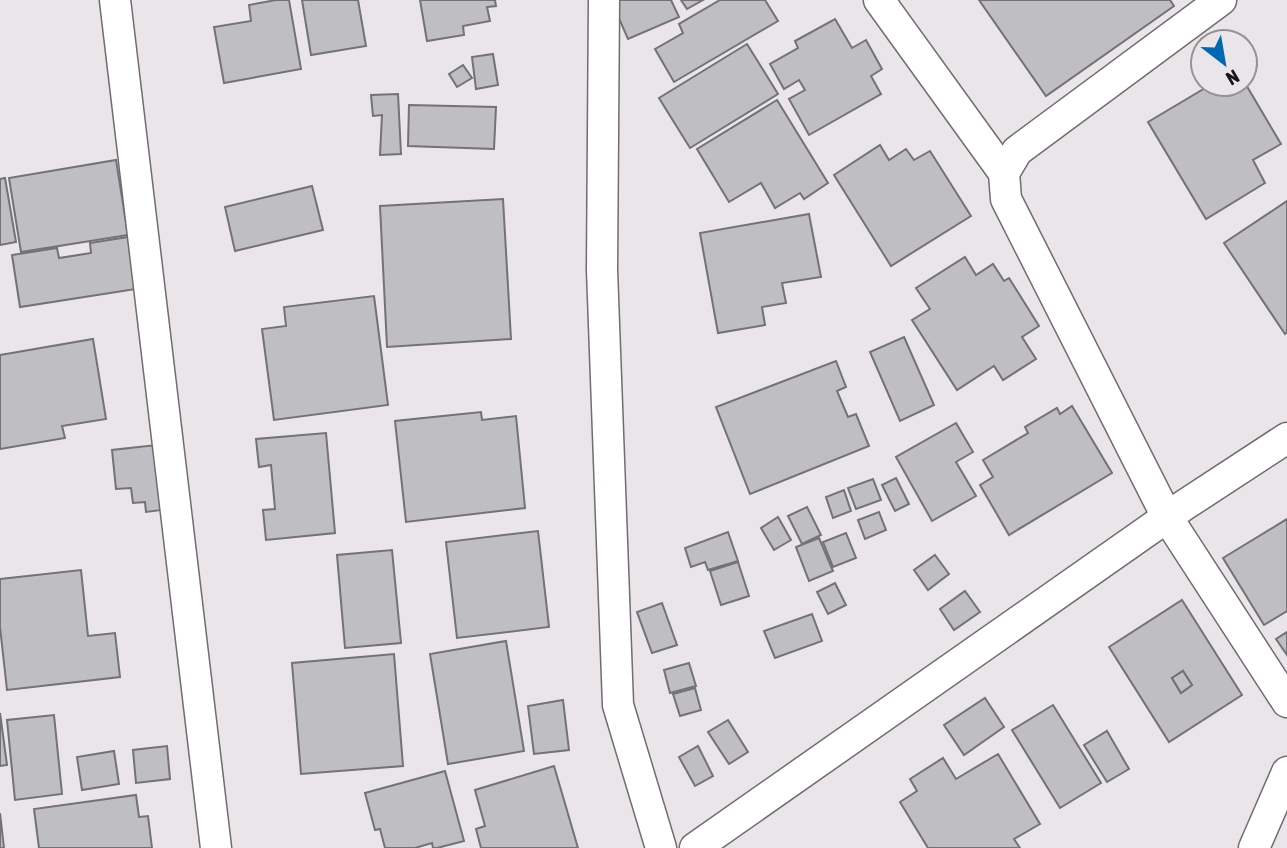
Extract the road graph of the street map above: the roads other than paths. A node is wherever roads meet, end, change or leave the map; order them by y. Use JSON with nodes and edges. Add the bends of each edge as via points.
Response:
{"nodes":[{"id":1,"x":116,"y":0,"type":"edge"},
{"id":2,"x":604,"y":0,"type":"edge"},
{"id":3,"x":879,"y":0,"type":"edge"},
{"id":4,"x":1221,"y":0,"type":"edge"},
{"id":5,"x":1004,"y":173,"type":"junction"},
{"id":6,"x":1287,"y":438,"type":"edge"},
{"id":7,"x":1167,"y":517,"type":"junction"},
{"id":8,"x":1287,"y":702,"type":"edge"},
{"id":9,"x":1287,"y":772,"type":"edge"},
{"id":10,"x":216,"y":848,"type":"edge"},
{"id":11,"x":661,"y":848,"type":"edge"},
{"id":12,"x":695,"y":848,"type":"edge"},
{"id":13,"x":1254,"y":848,"type":"edge"}],
"edges":[{"from":1,"to":10,"type":"street"},
{"from":2,"to":11,"type":"street","via":[[602,270],[618,705]]},
{"from":3,"to":5,"type":"street"},
{"from":4,"to":5,"type":"street","via":[[1017,151]]},
{"from":5,"to":7,"type":"street","via":[[1006,199]]},
{"from":6,"to":7,"type":"street"},
{"from":7,"to":8,"type":"street"},
{"from":7,"to":12,"type":"street"},
{"from":9,"to":13,"type":"street"}]}
